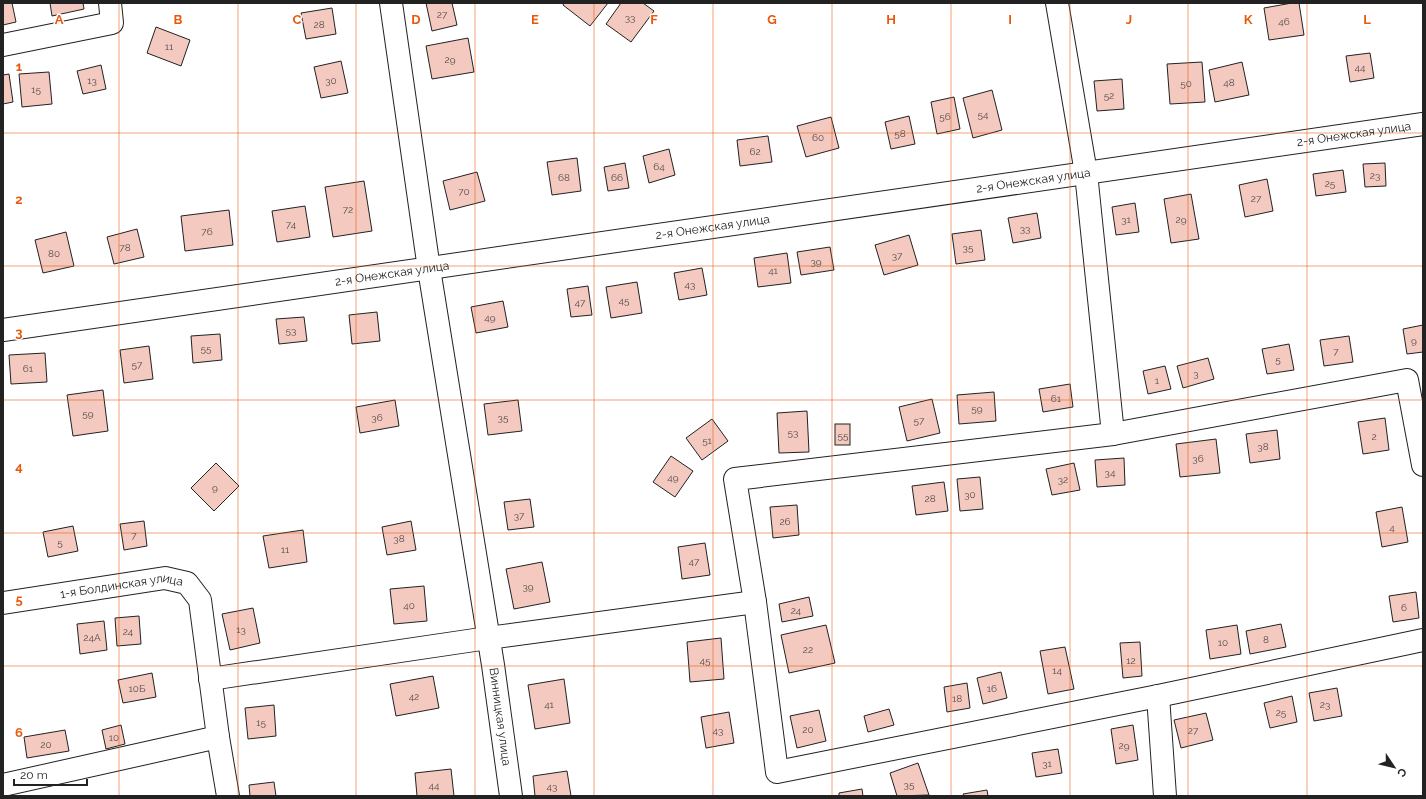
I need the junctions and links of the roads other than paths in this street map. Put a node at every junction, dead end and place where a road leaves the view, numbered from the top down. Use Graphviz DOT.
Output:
graph roads {
  1 [pos="110,3"];
  2 [pos="391,3"];
  3 [pos="1057,3"];
  4 [pos="3,45"];
  5 [pos="1423,124"];
  6 [pos="1086,173"];
  7 [pos="429,269"];
  8 [pos="3,330"];
  9 [pos="1112,434"];
  10 [pos="1423,465"];
  11 [pos="755,602"];
  12 [pos="3,603"];
  13 [pos="488,638"];
  14 [pos="1423,640"];
  15 [pos="210,679"];
  16 [pos="1158,696"];
  17 [pos="218,738"];
  18 [pos="3,785"];
  19 [pos="228,796"];
  20 [pos="510,796"];
  21 [pos="1165,796"];
  1 -- 4 [label="street"];
  2 -- 7 [label="street, Винницкая улица"];
  3 -- 6 [label="street"];
  5 -- 6 [label="street, 2-я Онежская улица"];
  6 -- 7 [label="street, 2-я Онежская улица"];
  6 -- 9 [label="street"];
  7 -- 8 [label="street, 2-я Онежская улица"];
  7 -- 13 [label="street, Винницкая улица"];
  9 -- 10 [label="street"];
  9 -- 11 [label="street"];
  11 -- 13 [label="street"];
  11 -- 16 [label="street"];
  12 -- 15 [label="street, 1-я Болдинская улица"];
  13 -- 15 [label="street"];
  13 -- 20 [label="street, Винницкая улица"];
  14 -- 16 [label="street"];
  15 -- 17 [label="street, 1-я Болдинская улица"];
  16 -- 21 [label="street"];
  17 -- 18 [label="street"];
  17 -- 19 [label="street, 1-я Болдинская улица"];
}
